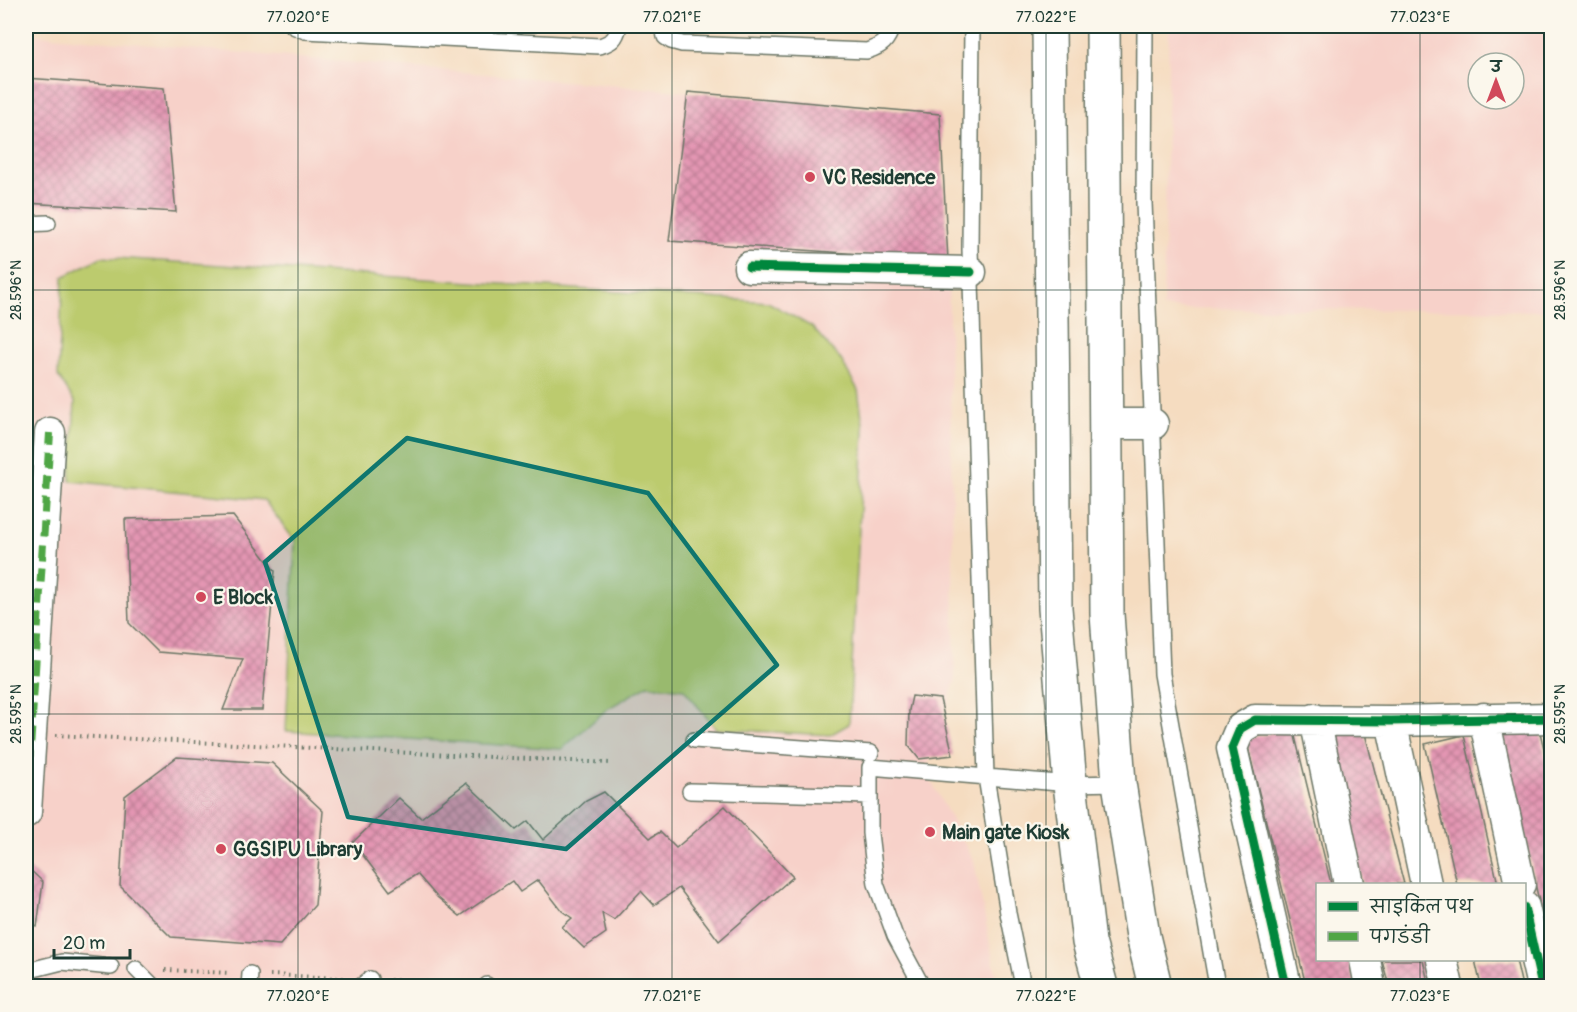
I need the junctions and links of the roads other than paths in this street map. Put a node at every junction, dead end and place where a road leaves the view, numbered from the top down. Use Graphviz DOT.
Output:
graph roads {
  1 [pos="292,26"];
  2 [pos="619,26"];
  3 [pos="663,26"];
  4 [pos="892,26"];
  5 [pos="972,26"];
  6 [pos="1049,26"];
  7 [pos="1103,26"];
  8 [pos="1145,26"];
  9 [pos="439,32"];
  10 [pos="496,33"];
  11 [pos="48,223"];
  12 [pos="26,224"];
  13 [pos="749,267"];
  14 [pos="971,272"];
  15 [pos="1105,424"];
  16 [pos="1153,424"];
  17 [pos="50,433"];
  18 [pos="1484,718"];
  19 [pos="1551,718"];
  20 [pos="1315,719"];
  21 [pos="1391,721"];
  22 [pos="694,740"];
  23 [pos="871,753"];
  24 [pos="986,777"];
  25 [pos="1119,783"];
  26 [pos="1070,784"];
  27 [pos="690,791"];
  28 [pos="869,796"];
  29 [pos="26,812"];
  30 [pos="1349,883"];
  31 [pos="1426,883"];
  32 [pos="1520,883"];
  33 [pos="1526,916"];
  34 [pos="1365,961"];
  35 [pos="1442,961"];
  36 [pos="111,967"];
  37 [pos="136,969"];
  38 [pos="26,971"];
  39 [pos="153,987"];
  40 [pos="922,987"];
  41 [pos="1023,987"];
  42 [pos="1101,987"];
  43 [pos="1155,987"];
  44 [pos="1217,987"];
  45 [pos="1286,987"];
  46 [pos="1370,987"];
  47 [pos="1448,987"];
  48 [pos="1542,987"];
  1 -- 9 [label="lane"];
  2 -- 10 [label="lane"];
  3 -- 4 [label="lane"];
  5 -- 14 [label="lane"];
  6 -- 26 [label="main road"];
  7 -- 15 [label="main road"];
  8 -- 16 [label="lane"];
  9 -- 10 [label="lane"];
  11 -- 12 [label="lane"];
  13 -- 14 [label="street"];
  14 -- 24 [label="lane"];
  15 -- 16 [label="street"];
  15 -- 25 [label="main road"];
  16 -- 44 [label="lane"];
  17 -- 29 [label="street"];
  18 -- 19 [label="street"];
  18 -- 21 [label="street"];
  18 -- 32 [label="street"];
  20 -- 21 [label="street"];
  20 -- 30 [label="street"];
  20 -- 45 [label="street"];
  21 -- 31 [label="street"];
  22 -- 23 [label="lane"];
  24 -- 26 [label="lane"];
  24 -- 28 [label="lane"];
  24 -- 41 [label="lane"];
  25 -- 26 [label="lane"];
  25 -- 43 [label="main road"];
  26 -- 42 [label="main road"];
  27 -- 28 [label="lane"];
  28 -- 40 [label="lane"];
  33 -- 48 [label="street"];
  34 -- 46 [label="street"];
  35 -- 47 [label="street"];
  36 -- 38 [label="lane"];
  37 -- 39 [label="lane"];
}
